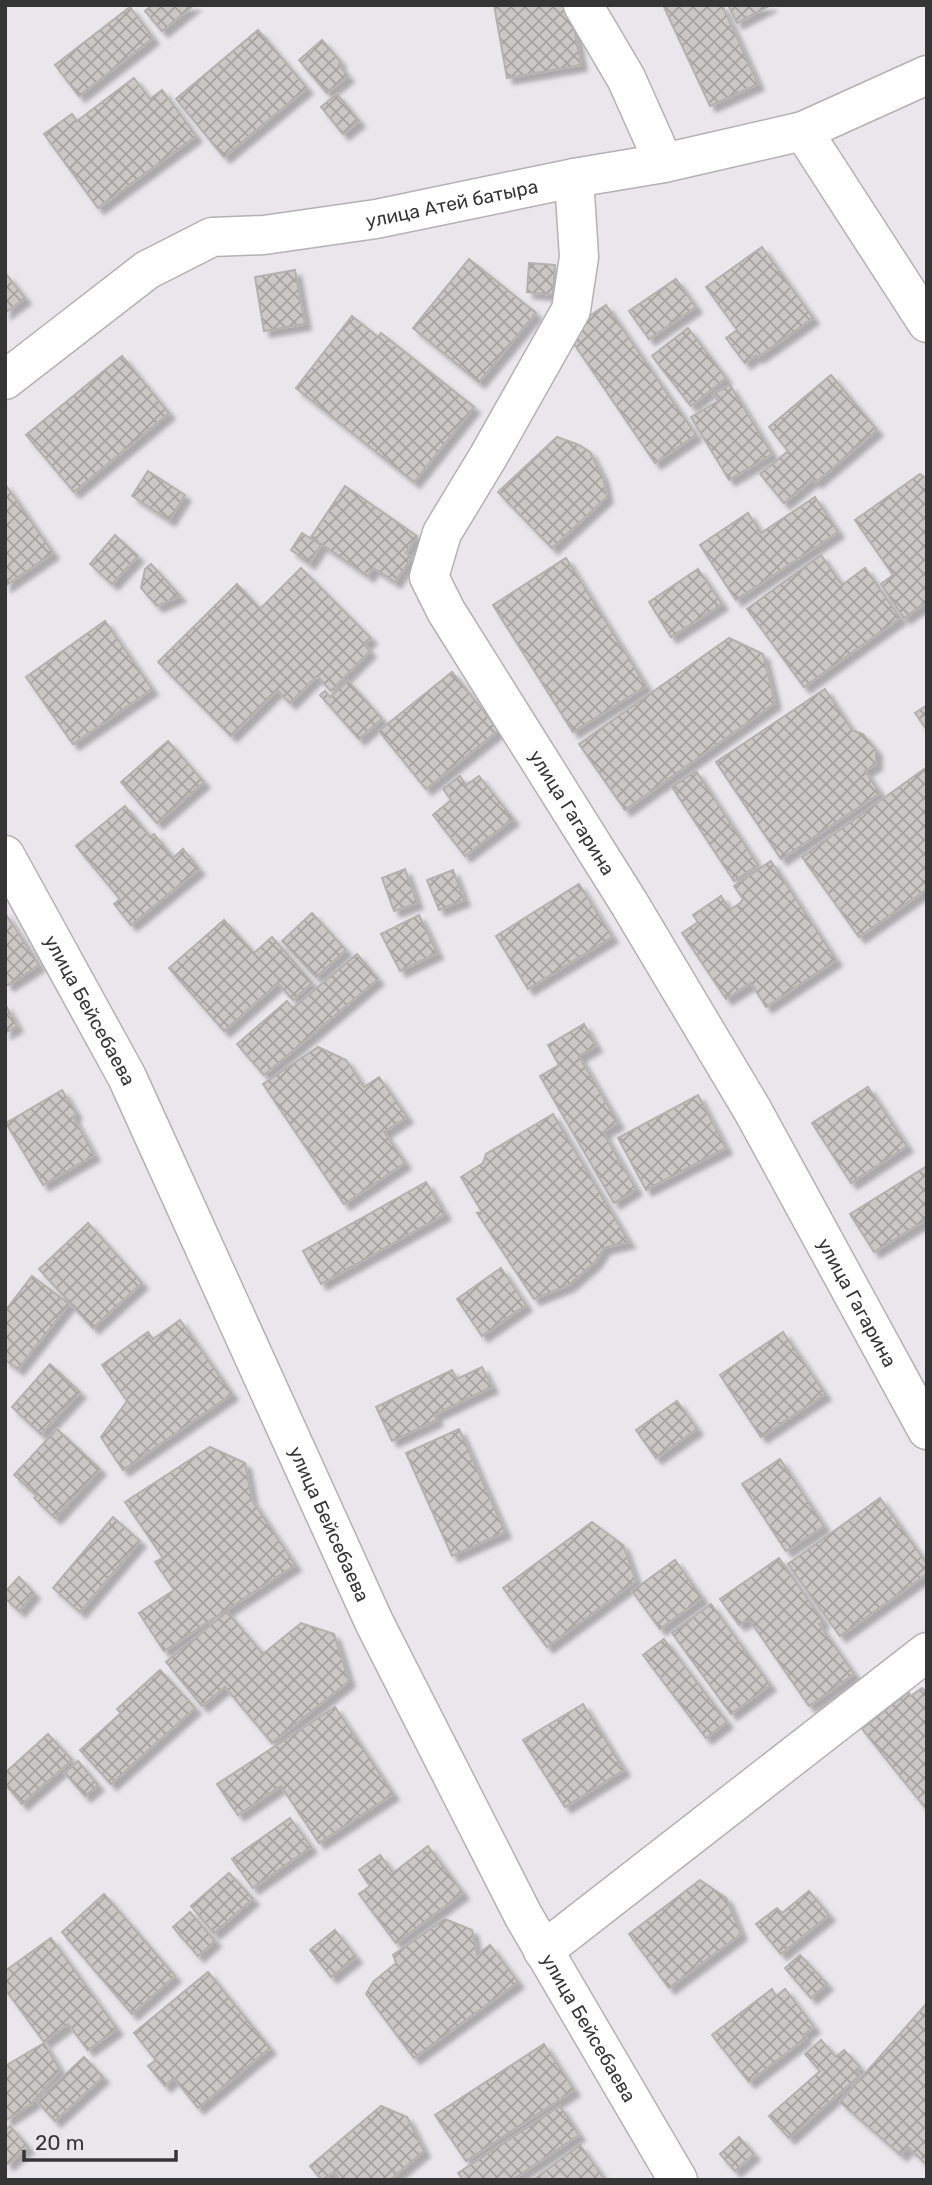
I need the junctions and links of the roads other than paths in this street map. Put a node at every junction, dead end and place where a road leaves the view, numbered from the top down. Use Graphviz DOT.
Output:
graph roads {
  1 [pos="583,5"];
  2 [pos="927,75"];
  3 [pos="803,131"];
  4 [pos="664,163"];
  5 [pos="573,178"];
  6 [pos="927,323"];
  7 [pos="5,380"];
  8 [pos="5,855"];
  9 [pos="927,1430"];
  10 [pos="927,1652"];
  11 [pos="542,1951"];
  12 [pos="678,2180"];
  1 -- 4 [label="street"];
  2 -- 3 [label="street, улица Атей батыра"];
  3 -- 4 [label="street, улица Атей батыра"];
  3 -- 6 [label="street"];
  4 -- 5 [label="street, улица Атей батыра"];
  5 -- 7 [label="street, улица Атей батыра"];
  5 -- 9 [label="street, улица Гагарина"];
  8 -- 11 [label="street, улица Бейсебаева"];
  10 -- 11 [label="street"];
  11 -- 12 [label="street, улица Бейсебаева"];
}
